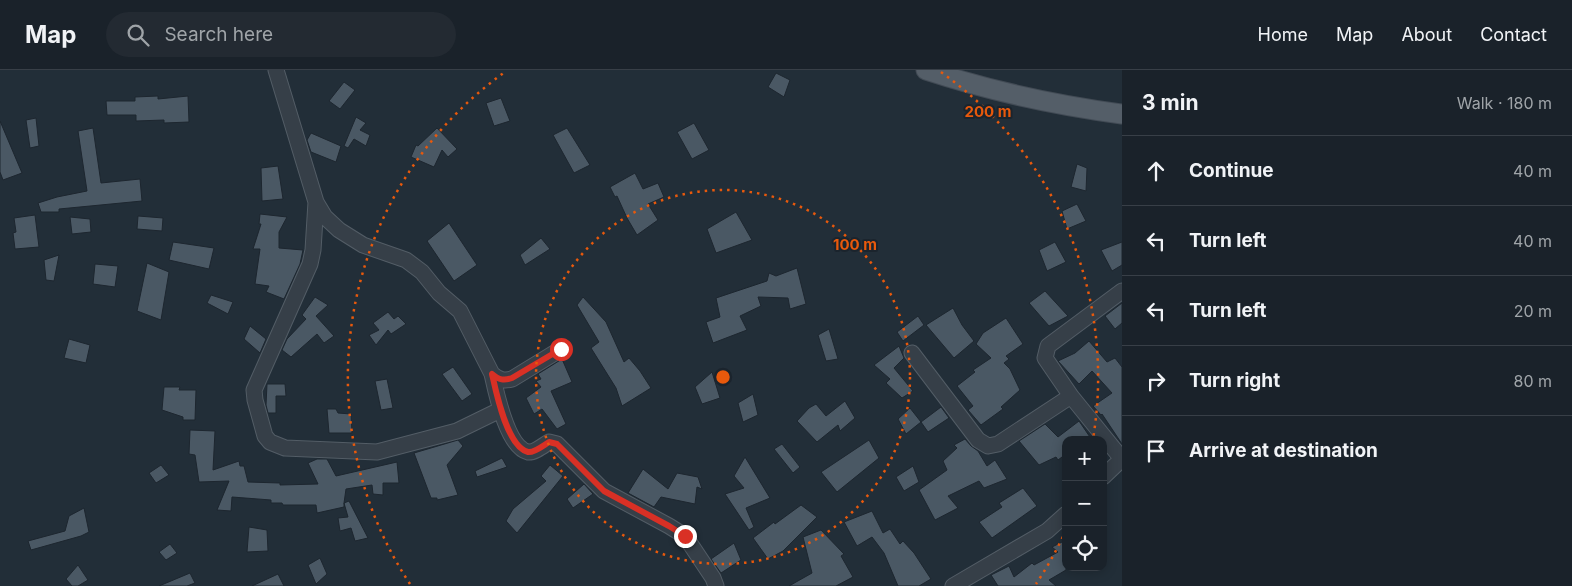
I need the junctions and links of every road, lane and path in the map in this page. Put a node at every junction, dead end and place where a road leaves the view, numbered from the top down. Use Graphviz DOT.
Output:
graph roads {
  1 [pos="276,70"];
  2 [pos="926,70"];
  3 [pos="1122,114"];
  4 [pos="316,202"];
  5 [pos="1122,291"];
  6 [pos="561,349"];
  7 [pos="912,353"];
  8 [pos="492,374"];
  9 [pos="1071,396"];
  10 [pos="500,410"];
  11 [pos="1122,459"];
  12 [pos="1107,473"];
  13 [pos="1062,518"];
  14 [pos="716,586"];
  15 [pos="953,586"];
  1 -- 4 [label="street"];
  2 -- 3 [label="main road"];
  4 -- 8 [label="street"];
  4 -- 10 [label="street"];
  5 -- 9 [label="street"];
  6 -- 8 [label="street"];
  7 -- 9 [label="street"];
  8 -- 10 [label="street"];
  9 -- 11 [label="street"];
  10 -- 14 [label="street"];
  11 -- 12 [label="street"];
  13 -- 15 [label="street"];
}
